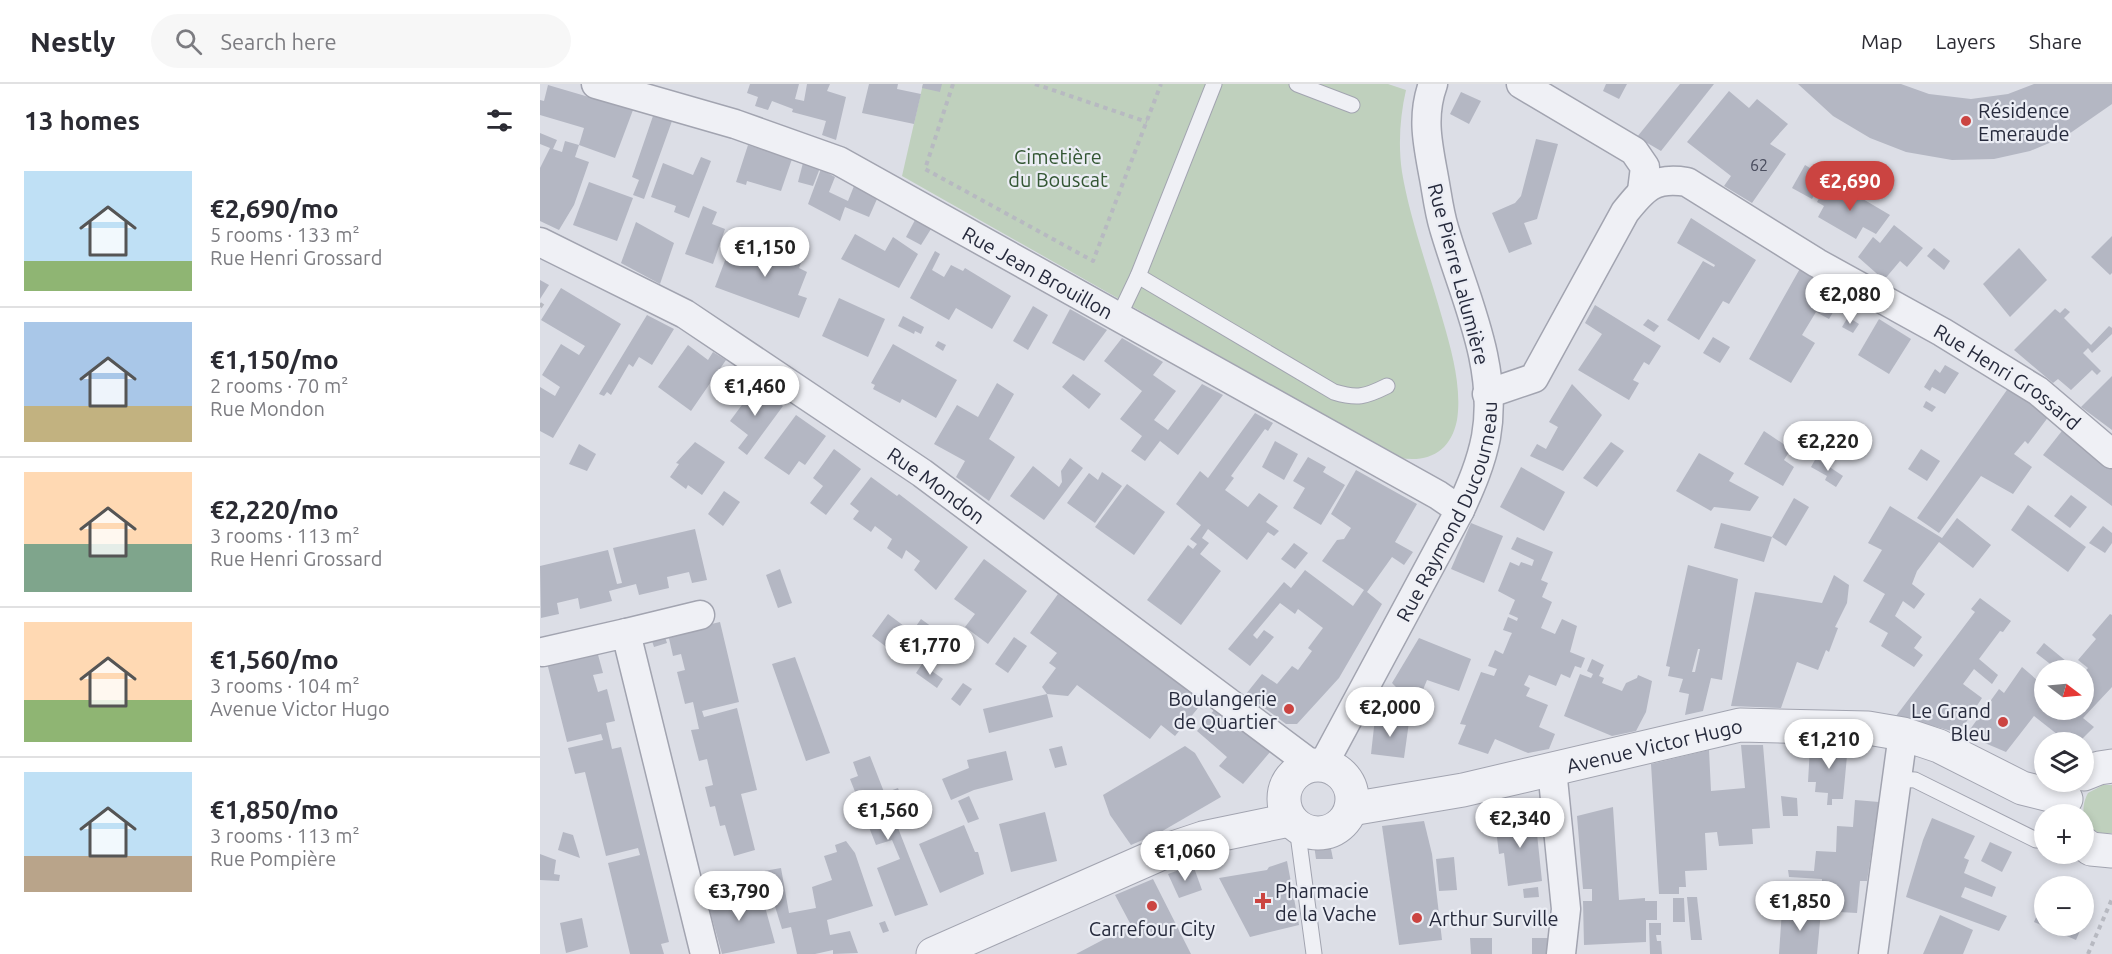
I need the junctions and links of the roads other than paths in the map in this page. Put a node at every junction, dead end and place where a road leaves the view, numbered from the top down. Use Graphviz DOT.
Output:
graph roads {
  1 [pos="596,84"];
  2 [pos="1214,84"];
  3 [pos="1296,84"];
  4 [pos="1433,84"];
  5 [pos="1521,84"];
  6 [pos="1352,105"];
  7 [pos="1642,191"];
  8 [pos="540,242"];
  9 [pos="1138,276"];
  10 [pos="1118,318"];
  11 [pos="1387,386"];
  12 [pos="1487,394"];
  13 [pos="2112,454"];
  14 [pos="1460,510"];
  15 [pos="700,615"];
  16 [pos="626,633"];
  17 [pos="543,652"];
  18 [pos="1903,734"];
  19 [pos="1318,765"];
  20 [pos="2112,766"];
  21 [pos="1552,769"];
  22 [pos="2094,772"];
  23 [pos="1897,779"];
  24 [pos="2034,789"];
  25 [pos="1351,809"];
  26 [pos="1293,824"];
  27 [pos="2034,839"];
  28 [pos="2094,849"];
  29 [pos="2112,851"];
  30 [pos="705,954"];
  31 [pos="933,954"];
  32 [pos="1314,954"];
  33 [pos="1561,954"];
  34 [pos="1874,954"];
  1 -- 10 [label="street, Rue Jean Brouillon"];
  2 -- 9 [label="lane"];
  3 -- 6 [label="lane"];
  4 -- 12 [label="street, Rue Pierre Lalumière"];
  5 -- 7 [label="street"];
  7 -- 12 [label="street, Rue Raymond Ducourneau"];
  7 -- 13 [label="street, Rue Henri Grossard"];
  8 -- 19 [label="street, Rue Mondon"];
  9 -- 10 [label="lane"];
  9 -- 11 [label="lane"];
  10 -- 14 [label="street, Rue Jean Brouillon"];
  12 -- 14 [label="street, Rue Raymond Ducourneau"];
  14 -- 19 [label="street, Rue Raymond Ducourneau"];
  15 -- 16 [label="street"];
  16 -- 17 [label="street"];
  16 -- 30 [label="street"];
  18 -- 21 [label="street, Avenue Victor Hugo"];
  18 -- 23 [label="street"];
  18 -- 24 [label="street, Avenue Victor Hugo"];
  19 -- 25 [label="street"];
  19 -- 26 [label="street"];
  20 -- 22 [label="street"];
  21 -- 25 [label="street, Avenue Victor Hugo"];
  21 -- 33 [label="street, Avenue Victor Hugo"];
  23 -- 27 [label="lane"];
  23 -- 34 [label="street"];
  25 -- 26 [label="street"];
  26 -- 31 [label="street"];
  26 -- 32 [label="lane"];
  28 -- 29 [label="street"];
}
